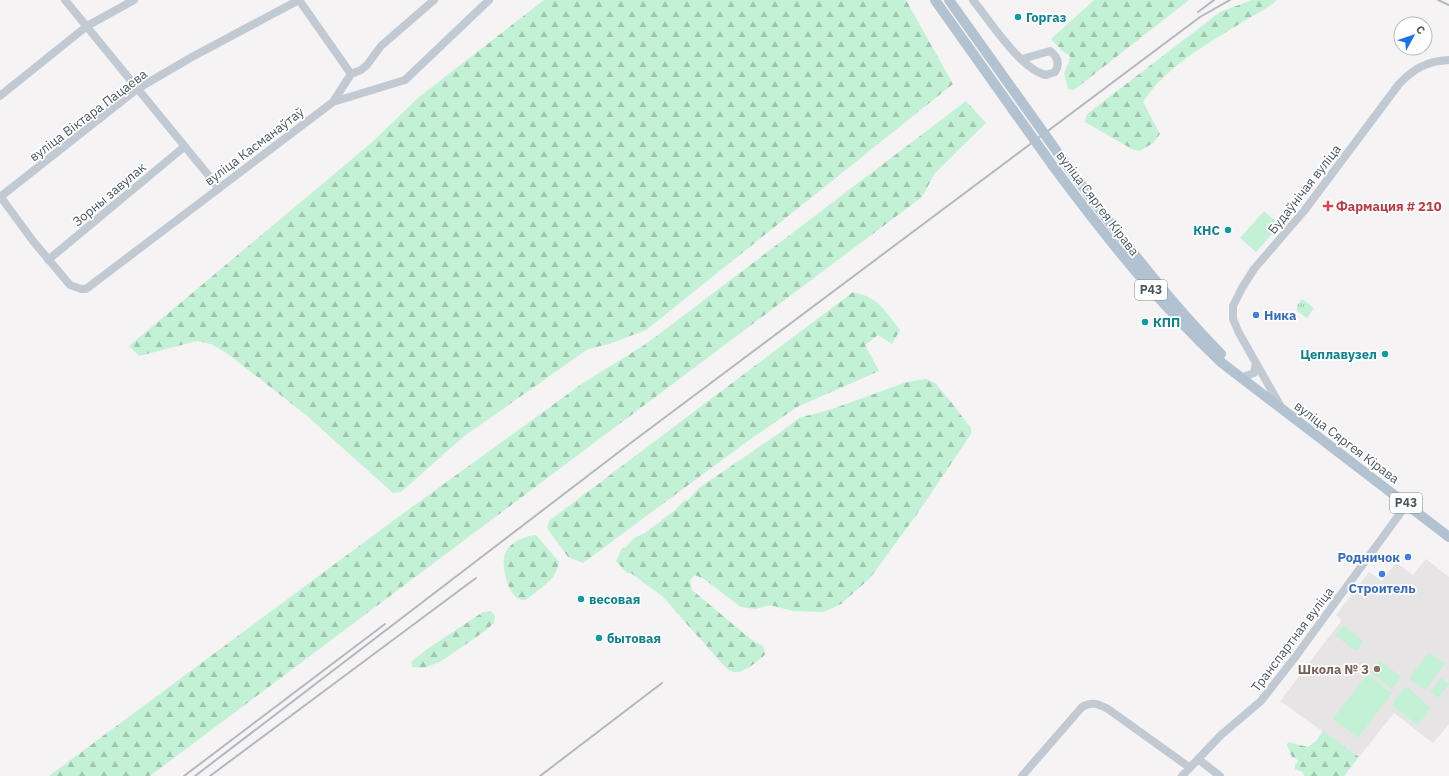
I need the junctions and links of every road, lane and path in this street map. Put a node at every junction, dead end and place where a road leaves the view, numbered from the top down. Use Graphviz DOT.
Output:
graph roads {
  1 [pos="65,0"];
  2 [pos="134,0"];
  3 [pos="299,0"];
  4 [pos="434,0"];
  5 [pos="488,0"];
  6 [pos="935,0"];
  7 [pos="949,0"];
  8 [pos="973,0"];
  9 [pos="87,26"];
  10 [pos="1022,59"];
  11 [pos="1449,60"];
  12 [pos="351,74"];
  13 [pos="137,89"];
  14 [pos="0,96"];
  15 [pos="333,102"];
  16 [pos="184,147"];
  17 [pos="218,187"];
  18 [pos="0,196"];
  19 [pos="48,260"];
  20 [pos="1256,363"];
  21 [pos="1246,376"];
  22 [pos="1269,394"];
  23 [pos="1407,504"];
  24 [pos="1449,537"];
  25 [pos="1198,759"];
  26 [pos="1189,767"];
  27 [pos="1022,776"];
  28 [pos="1182,776"];
  29 [pos="1220,776"];
  1 -- 9 [label="street"];
  2 -- 9 [label="street"];
  3 -- 12 [label="street"];
  3 -- 13 [label="street, вуліца Віктара Пацаева"];
  4 -- 12 [label="street, вуліца Касманаўтаў"];
  5 -- 15 [label="street"];
  6 -- 22 [label="main road, вуліца Сяргея Кірава / Р43, bridge"];
  7 -- 21 [label="main road, вуліца Сяргея Кірава / Р43, bridge"];
  8 -- 10 [label="street"];
  9 -- 13 [label="street"];
  9 -- 14 [label="street"];
  11 -- 20 [label="street, Будаўнічая вуліца"];
  12 -- 15 [label="street, вуліца Касманаўтаў"];
  13 -- 16 [label="street"];
  13 -- 18 [label="street, вуліца Віктара Пацаева"];
  15 -- 17 [label="street, вуліца Касманаўтаў"];
  16 -- 17 [label="street"];
  16 -- 19 [label="street, Зорны завулак"];
  17 -- 19 [label="street, вуліца Касманаўтаў"];
  18 -- 19 [label="street"];
  20 -- 21 [label="street"];
  20 -- 22 [label="street, Будаўнічая вуліца"];
  21 -- 22 [label="main road, вуліца Сяргея Кірава / Р43"];
  22 -- 23 [label="main road, вуліца Сяргея Кірава / Р43"];
  23 -- 24 [label="main road, вуліца Сяргея Кірава / Р43"];
  23 -- 25 [label="street, Транспартная вуліца"];
  25 -- 26 [label="street, Транспартная вуліца"];
  25 -- 29 [label="street"];
  26 -- 27 [label="street"];
  26 -- 28 [label="street, Транспартная вуліца"];
}
